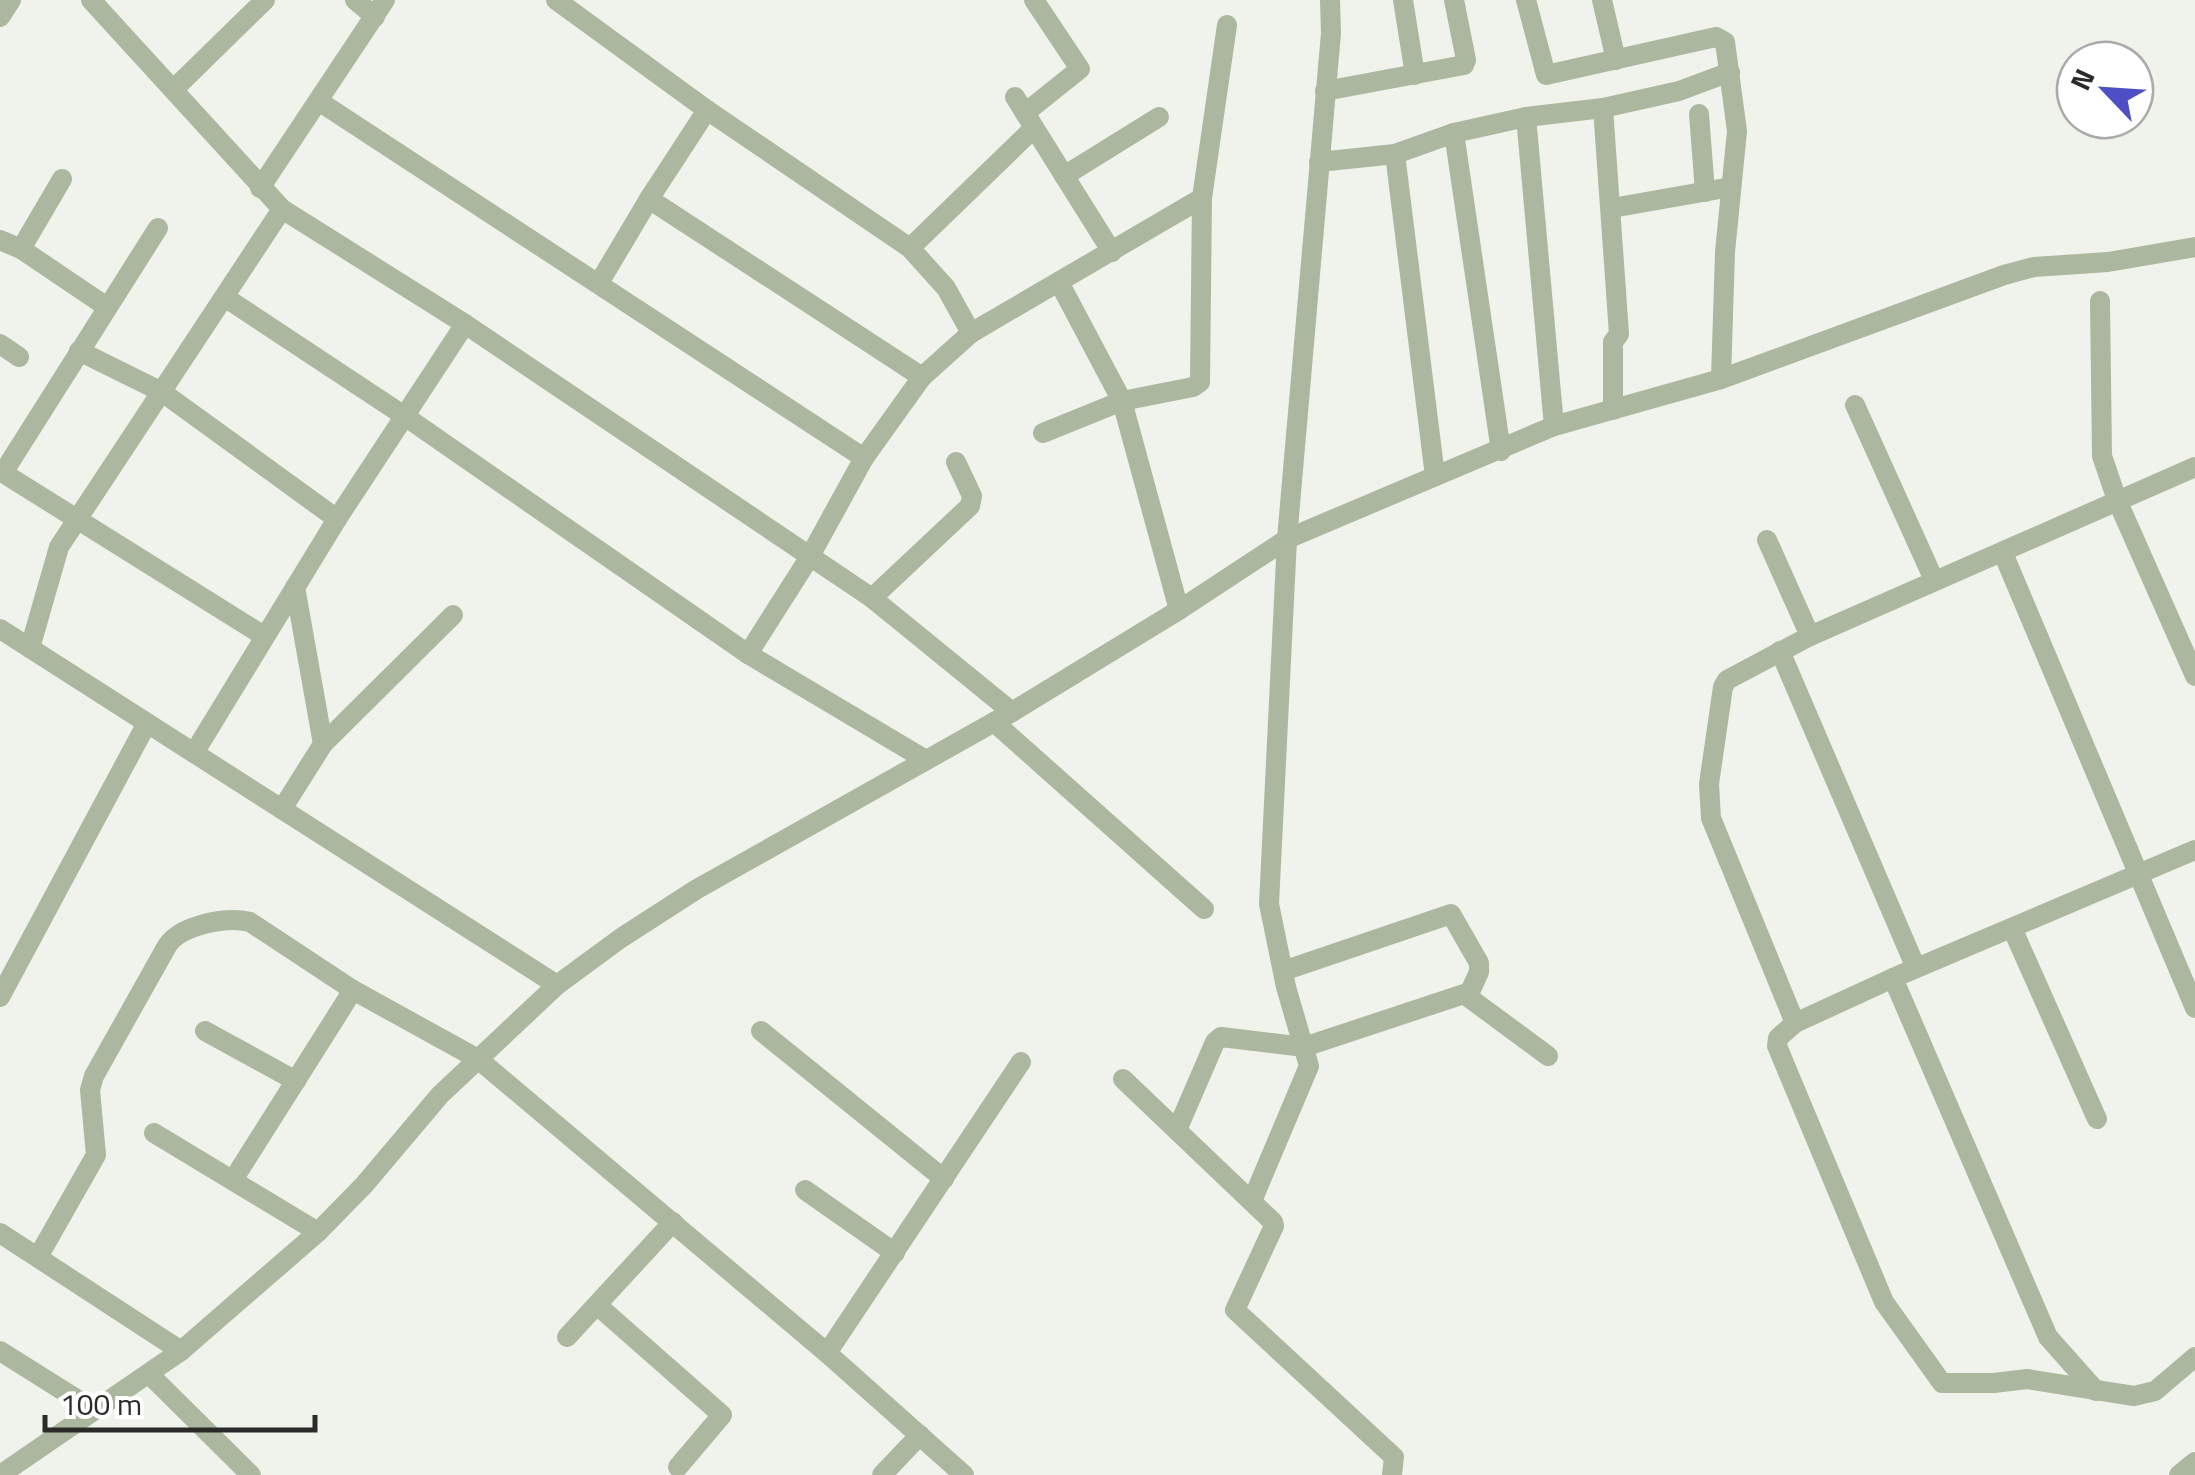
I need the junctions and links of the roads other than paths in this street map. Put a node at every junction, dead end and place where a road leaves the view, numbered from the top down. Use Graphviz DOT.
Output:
graph roads {
  1 [pos="11,0"];
  2 [pos="90,0"];
  3 [pos="265,0"];
  4 [pos="354,0"];
  5 [pos="556,0"];
  6 [pos="1034,0"];
  7 [pos="1330,0"];
  8 [pos="1404,0"];
  9 [pos="1454,0"];
  10 [pos="1526,0"];
  11 [pos="1602,0"];
  12 [pos="380,8"];
  13 [pos="0,17"];
  14 [pos="1227,25"];
  15 [pos="1616,60"];
  16 [pos="1730,72"];
  17 [pos="1415,75"];
  18 [pos="174,90"];
  19 [pos="1326,92"];
  20 [pos="320,102"];
  21 [pos="1603,108"];
  22 [pos="707,110"];
  23 [pos="1024,113"];
  24 [pos="1699,114"];
  25 [pos="1159,117"];
  26 [pos="1526,117"];
  27 [pos="1454,133"];
  28 [pos="1395,154"];
  29 [pos="1319,162"];
  30 [pos="1064,176"];
  31 [pos="62,179"];
  32 [pos="1732,187"];
  33 [pos="260,188"];
  34 [pos="1705,192"];
  35 [pos="1202,198"];
  36 [pos="649,199"];
  37 [pos="1612,208"];
  38 [pos="282,209"];
  39 [pos="158,228"];
  40 [pos="0,240"];
  41 [pos="2195,247"];
  42 [pos="910,248"];
  43 [pos="21,249"];
  44 [pos="1112,252"];
  45 [pos="599,283"];
  46 [pos="1060,284"];
  47 [pos="226,298"];
  48 [pos="2100,301"];
  49 [pos="107,307"];
  50 [pos="465,324"];
  51 [pos="971,333"];
  52 [pos="0,344"];
  53 [pos="79,351"];
  54 [pos="19,357"];
  55 [pos="922,376"];
  56 [pos="1721,379"];
  57 [pos="162,392"];
  58 [pos="1122,401"];
  59 [pos="1854,406"];
  60 [pos="1613,410"];
  61 [pos="406,417"];
  62 [pos="1554,426"];
  63 [pos="1043,433"];
  64 [pos="1501,450"];
  65 [pos="864,458"];
  66 [pos="956,462"];
  67 [pos="2195,467"];
  68 [pos="2,472"];
  69 [pos="1435,476"];
  70 [pos="2117,500"];
  71 [pos="337,519"];
  72 [pos="76,520"];
  73 [pos="1287,539"];
  74 [pos="1767,540"];
  75 [pos="2003,553"];
  76 [pos="809,558"];
  77 [pos="1934,580"];
  78 [pos="295,587"];
  79 [pos="872,598"];
  80 [pos="1179,610"];
  81 [pos="453,616"];
  82 [pos="2,634"];
  83 [pos="264,636"];
  84 [pos="1810,636"];
  85 [pos="30,648"];
  86 [pos="1780,651"];
  87 [pos="748,654"];
  88 [pos="2195,676"];
  89 [pos="1003,717"];
  90 [pos="146,723"];
  91 [pos="323,744"];
  92 [pos="194,753"];
  93 [pos="926,760"];
  94 [pos="282,809"];
  95 [pos="2195,850"];
  96 [pos="2137,873"];
  97 [pos="1204,909"];
  98 [pos="2012,928"];
  99 [pos="1916,968"];
  100 [pos="1283,971"];
  101 [pos="1893,978"];
  102 [pos="556,986"];
  103 [pos="352,990"];
  104 [pos="1468,996"];
  105 [pos="0,997"];
  106 [pos="2195,1008"];
  107 [pos="1795,1023"];
  108 [pos="205,1031"];
  109 [pos="761,1031"];
  110 [pos="1304,1047"];
  111 [pos="1548,1056"];
  112 [pos="478,1059"];
  113 [pos="1022,1062"];
  114 [pos="1123,1079"];
  115 [pos="296,1081"];
  116 [pos="2096,1119"];
  117 [pos="1177,1130"];
  118 [pos="154,1133"];
  119 [pos="944,1179"];
  120 [pos="233,1180"];
  121 [pos="805,1190"];
  122 [pos="1252,1200"];
  123 [pos="672,1222"];
  124 [pos="318,1232"];
  125 [pos="0,1233"];
  126 [pos="894,1252"];
  127 [pos="38,1257"];
  128 [pos="597,1305"];
  129 [pos="568,1337"];
  130 [pos="0,1350"];
  131 [pos="181,1351"];
  132 [pos="827,1352"];
  133 [pos="2195,1357"];
  134 [pos="150,1374"];
  135 [pos="2096,1392"];
  136 [pos="94,1410"];
  137 [pos="920,1435"];
  138 [pos="2195,1462"];
  139 [pos="678,1467"];
  140 [pos="0,1474"];
  141 [pos="251,1475"];
  142 [pos="882,1475"];
  143 [pos="964,1475"];
  144 [pos="1392,1475"];
  145 [pos="2179,1475"];
  1 -- 13 [label="street"];
  2 -- 18 [label="street"];
  3 -- 18 [label="street"];
  4 -- 12 [label="street"];
  5 -- 22 [label="street"];
  6 -- 23 [label="street"];
  7 -- 19 [label="street"];
  8 -- 17 [label="street"];
  9 -- 17 [label="street"];
  10 -- 15 [label="street"];
  11 -- 15 [label="street"];
  12 -- 20 [label="street"];
  14 -- 35 [label="street"];
  15 -- 16 [label="street"];
  16 -- 21 [label="street"];
  16 -- 32 [label="street"];
  17 -- 19 [label="street"];
  18 -- 33 [label="street"];
  19 -- 29 [label="street"];
  20 -- 33 [label="street"];
  20 -- 45 [label="street"];
  21 -- 26 [label="street"];
  21 -- 37 [label="street"];
  22 -- 36 [label="street"];
  22 -- 42 [label="street"];
  23 -- 30 [label="street"];
  23 -- 42 [label="street"];
  24 -- 34 [label="street"];
  25 -- 30 [label="street"];
  26 -- 27 [label="street"];
  26 -- 62 [label="street"];
  27 -- 28 [label="street"];
  27 -- 64 [label="street"];
  28 -- 29 [label="street"];
  28 -- 69 [label="street"];
  29 -- 73 [label="street"];
  30 -- 44 [label="street"];
  31 -- 43 [label="street"];
  32 -- 34 [label="street"];
  32 -- 56 [label="street"];
  33 -- 38 [label="street"];
  34 -- 37 [label="street"];
  35 -- 44 [label="street"];
  35 -- 58 [label="street"];
  36 -- 45 [label="street"];
  36 -- 55 [label="street"];
  37 -- 60 [label="street"];
  38 -- 47 [label="street"];
  38 -- 50 [label="street"];
  39 -- 49 [label="street"];
  40 -- 43 [label="street"];
  41 -- 56 [label="street"];
  42 -- 51 [label="street"];
  43 -- 49 [label="street"];
  44 -- 46 [label="street"];
  45 -- 65 [label="street"];
  46 -- 51 [label="street"];
  46 -- 58 [label="street"];
  47 -- 57 [label="street"];
  47 -- 61 [label="street"];
  48 -- 70 [label="street"];
  49 -- 53 [label="street"];
  50 -- 61 [label="street"];
  50 -- 76 [label="street"];
  51 -- 55 [label="street"];
  52 -- 54 [label="street"];
  53 -- 57 [label="street"];
  53 -- 68 [label="street"];
  55 -- 65 [label="street"];
  56 -- 60 [label="street"];
  57 -- 71 [label="street"];
  57 -- 72 [label="street"];
  58 -- 63 [label="street"];
  58 -- 80 [label="street"];
  59 -- 77 [label="street"];
  60 -- 62 [label="street"];
  61 -- 71 [label="street"];
  61 -- 87 [label="street"];
  62 -- 64 [label="street"];
  64 -- 69 [label="street"];
  65 -- 76 [label="street"];
  66 -- 79 [label="street"];
  67 -- 70 [label="street"];
  68 -- 72 [label="street"];
  69 -- 73 [label="street"];
  70 -- 75 [label="street"];
  70 -- 88 [label="street"];
  71 -- 78 [label="street"];
  72 -- 83 [label="street"];
  72 -- 85 [label="street"];
  73 -- 80 [label="street"];
  73 -- 100 [label="street"];
  74 -- 84 [label="street"];
  75 -- 77 [label="street"];
  75 -- 96 [label="street"];
  76 -- 79 [label="street"];
  76 -- 87 [label="street"];
  77 -- 84 [label="street"];
  78 -- 83 [label="street"];
  78 -- 91 [label="street"];
  79 -- 89 [label="street"];
  80 -- 89 [label="street"];
  81 -- 91 [label="street"];
  82 -- 85 [label="street"];
  83 -- 92 [label="street"];
  84 -- 86 [label="street"];
  85 -- 90 [label="street"];
  86 -- 99 [label="street"];
  86 -- 107 [label="street"];
  87 -- 93 [label="street"];
  89 -- 93 [label="street"];
  89 -- 97 [label="street"];
  90 -- 92 [label="street"];
  90 -- 105 [label="street"];
  91 -- 94 [label="street"];
  92 -- 94 [label="street"];
  93 -- 102 [label="street"];
  94 -- 102 [label="street"];
  95 -- 96 [label="street"];
  96 -- 98 [label="street"];
  96 -- 106 [label="street"];
  98 -- 99 [label="street"];
  98 -- 116 [label="street"];
  99 -- 101 [label="street"];
  100 -- 104 [label="street"];
  100 -- 110 [label="street"];
  101 -- 107 [label="street"];
  101 -- 135 [label="street"];
  102 -- 112 [label="street"];
  103 -- 112 [label="street"];
  103 -- 115 [label="street"];
  103 -- 127 [label="street"];
  104 -- 110 [label="street"];
  104 -- 111 [label="street"];
  107 -- 135 [label="street"];
  108 -- 115 [label="street"];
  109 -- 119 [label="street"];
  110 -- 117 [label="street"];
  110 -- 122 [label="street"];
  112 -- 123 [label="street"];
  112 -- 124 [label="street"];
  113 -- 119 [label="street"];
  114 -- 117 [label="street"];
  115 -- 120 [label="street"];
  117 -- 122 [label="street"];
  118 -- 120 [label="street"];
  119 -- 126 [label="street"];
  120 -- 124 [label="street"];
  121 -- 126 [label="street"];
  122 -- 144 [label="street"];
  123 -- 128 [label="street"];
  123 -- 132 [label="street"];
  124 -- 131 [label="street"];
  125 -- 127 [label="street"];
  126 -- 132 [label="street"];
  127 -- 131 [label="street"];
  128 -- 129 [label="street"];
  128 -- 139 [label="street"];
  130 -- 136 [label="street"];
  131 -- 134 [label="street"];
  132 -- 137 [label="street"];
  133 -- 135 [label="street"];
  134 -- 136 [label="street"];
  134 -- 141 [label="street"];
  136 -- 140 [label="street"];
  137 -- 142 [label="street"];
  137 -- 143 [label="street"];
  138 -- 145 [label="street"];
}
